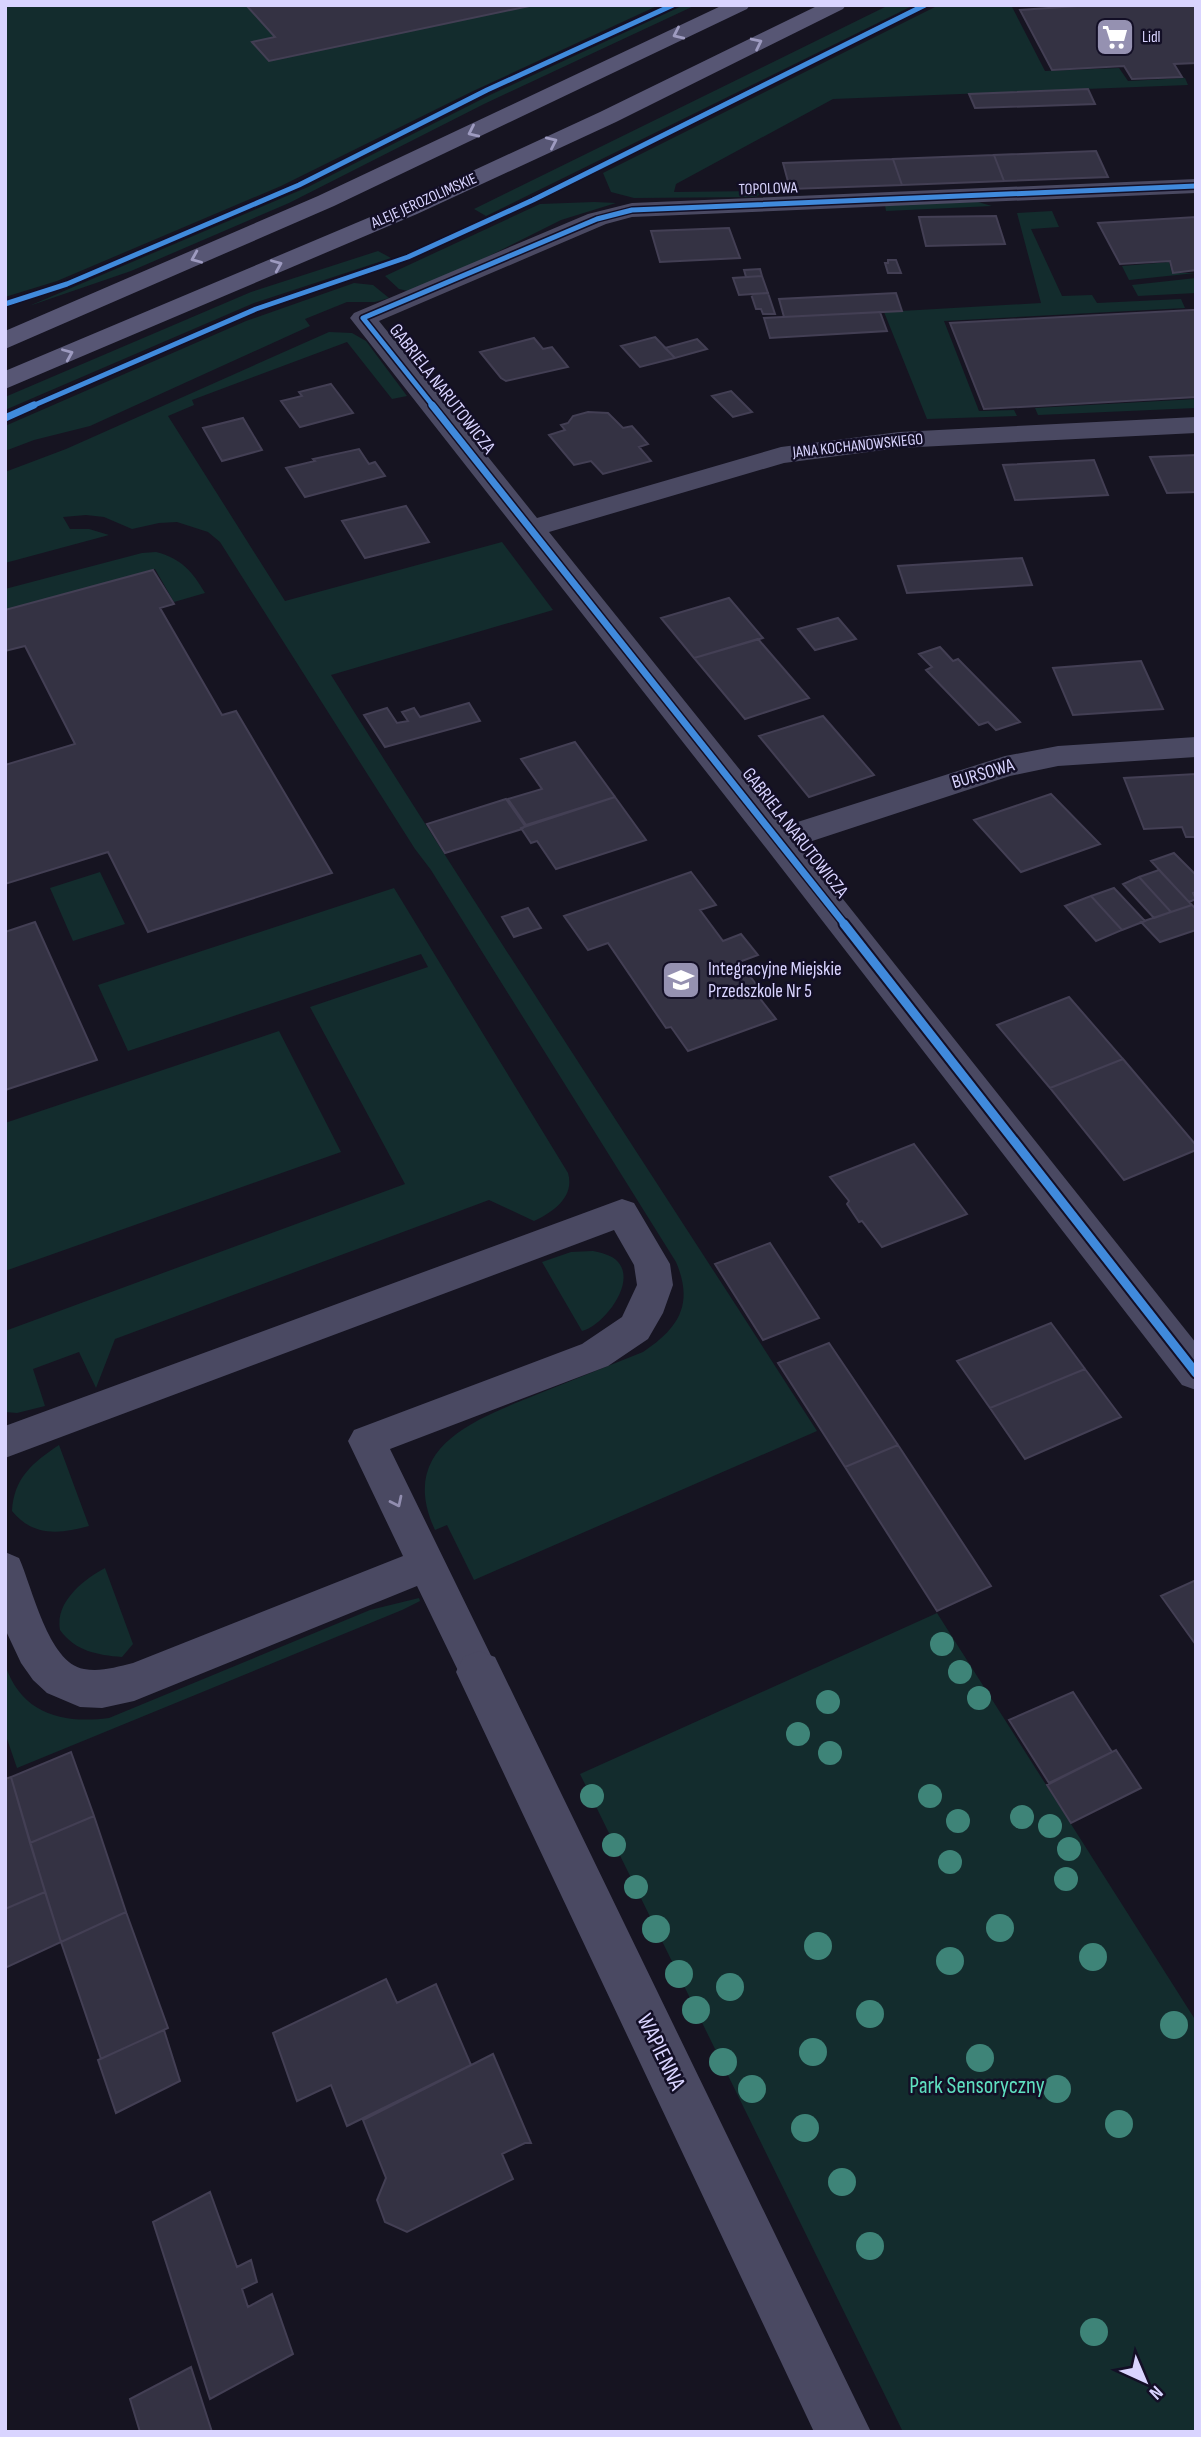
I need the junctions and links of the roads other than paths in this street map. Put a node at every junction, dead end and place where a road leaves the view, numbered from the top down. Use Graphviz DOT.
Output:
graph roads {
  1 [pos="740,5"];
  2 [pos="836,5"];
  3 [pos="1196,186"];
  4 [pos="363,318"];
  5 [pos="5,341"];
  6 [pos="5,381"];
  7 [pos="1196,425"];
  8 [pos="530,528"];
  9 [pos="1196,747"];
  10 [pos="778,840"];
  11 [pos="1196,1373"];
  12 [pos="5,1442"];
  13 [pos="426,1564"];
  14 [pos="5,1570"];
  15 [pos="479,1672"];
  16 [pos="843,2432"];
  1 -- 5 [label="main road, one-way"];
  6 -- 2 [label="main road, ALEJE JEROZOLIMSKIE, one-way"];
  3 -- 4 [label="street, TOPOLOWA"];
  4 -- 8 [label="street, GABRIELA NARUTOWICZA"];
  7 -- 8 [label="street, JANA KOCHANOWSKIEGO"];
  8 -- 10 [label="street, GABRIELA NARUTOWICZA"];
  9 -- 10 [label="street, BURSOWA"];
  10 -- 11 [label="street, GABRIELA NARUTOWICZA"];
  12 -- 13 [label="lane, one-way"];
  13 -- 14 [label="lane"];
  13 -- 15 [label="lane"];
  15 -- 16 [label="street, WAPIENNA"];
}
